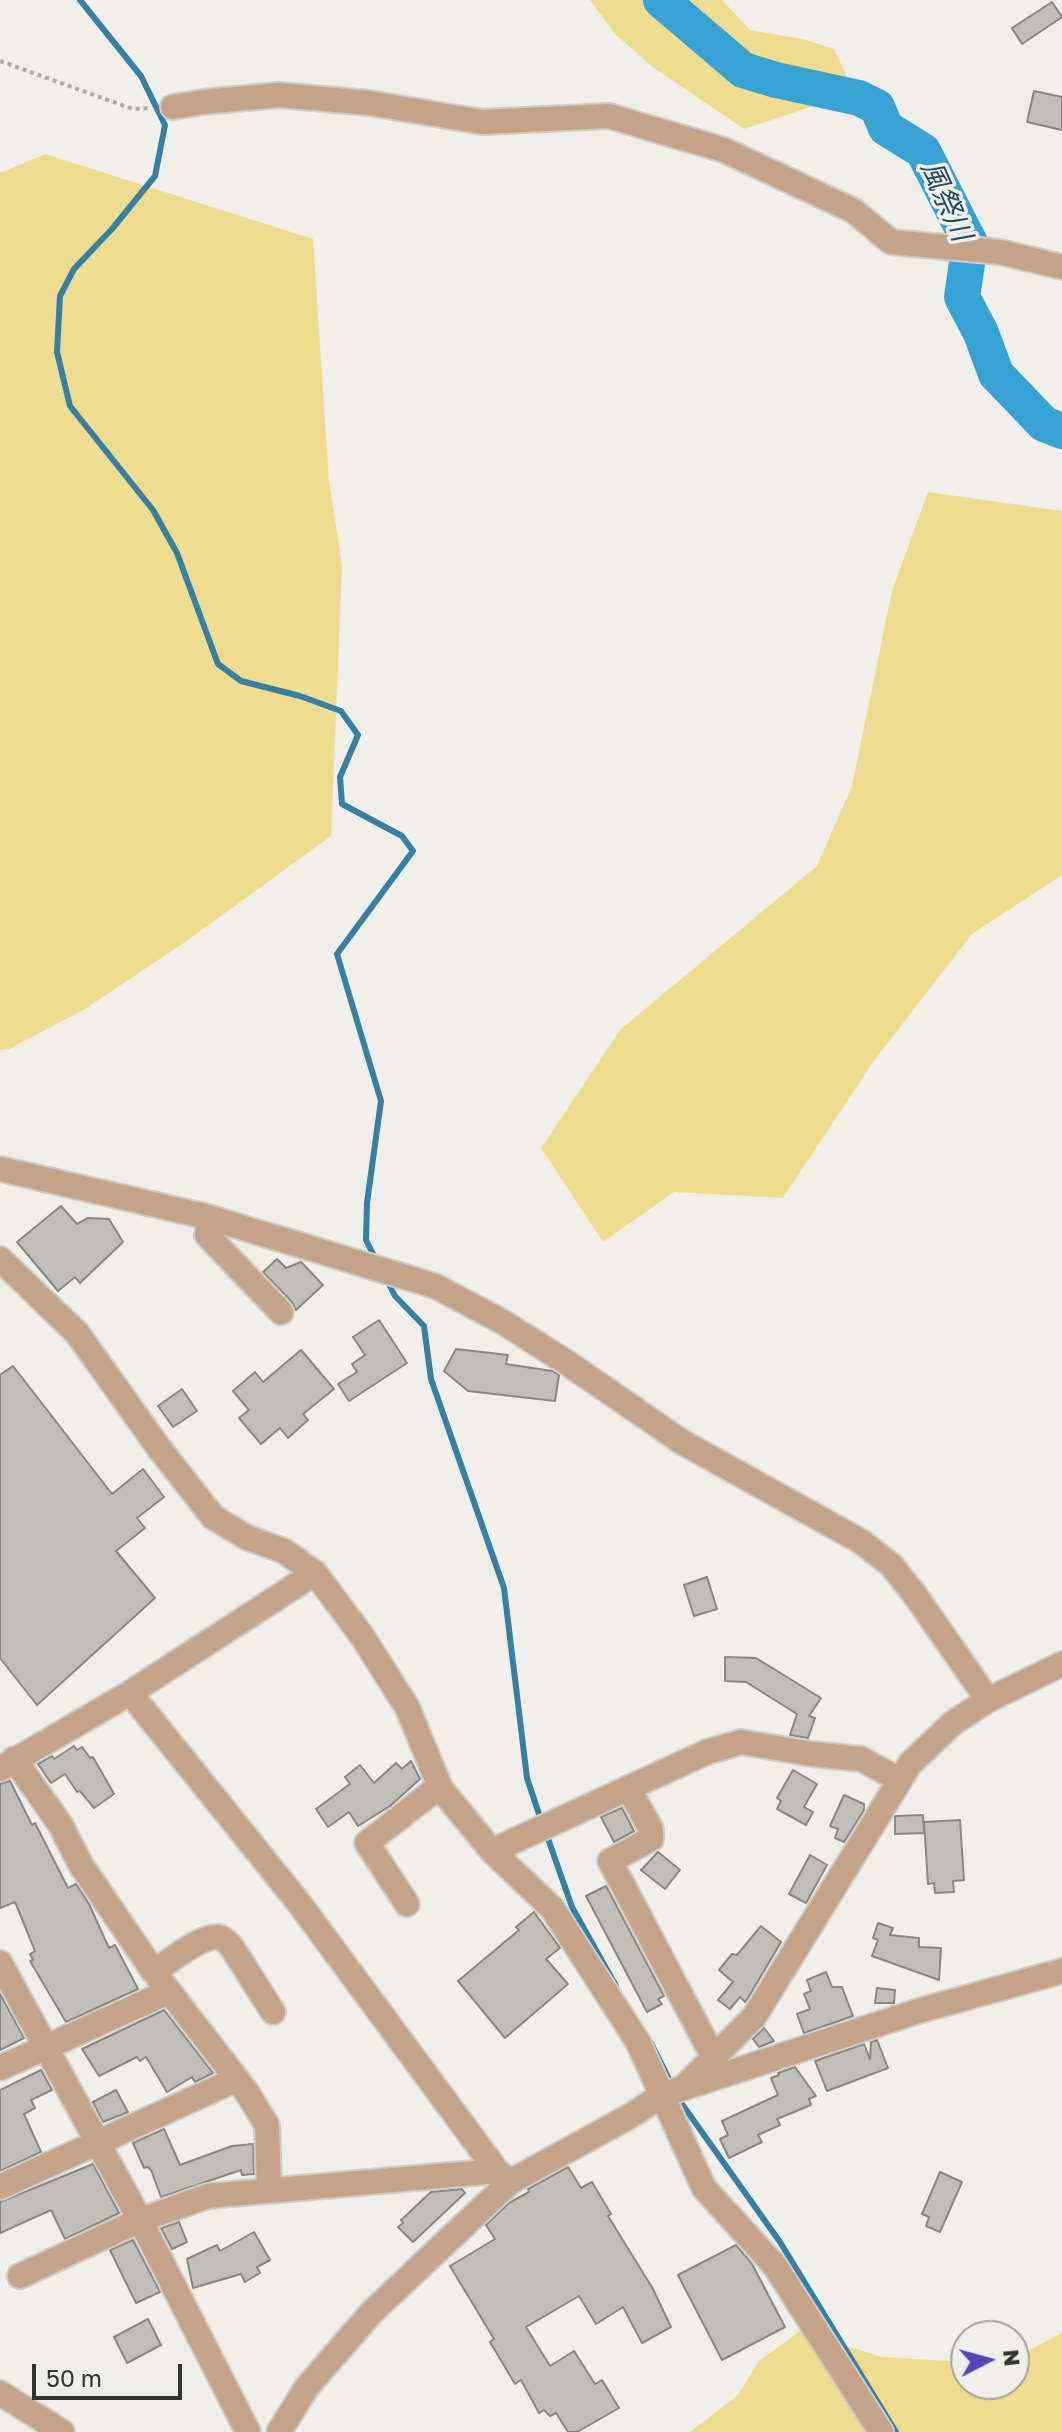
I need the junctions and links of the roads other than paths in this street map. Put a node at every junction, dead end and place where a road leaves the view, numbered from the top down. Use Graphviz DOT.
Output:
graph roads {
  1 [pos="173,107"];
  2 [pos="1062,267"];
  3 [pos="0,1169"];
  4 [pos="211,1218"];
  5 [pos="0,1259"];
  6 [pos="281,1312"];
  7 [pos="315,1573"];
  8 [pos="1062,1664"];
  9 [pos="130,1693"];
  10 [pos="988,1700"];
  11 [pos="7,1764"];
  12 [pos="900,1780"];
  13 [pos="440,1786"];
  14 [pos="628,1788"];
  15 [pos="492,1851"];
  16 [pos="407,1904"];
  17 [pos="0,1963"];
  18 [pos="1062,1971"];
  19 [pos="154,1972"];
  20 [pos="168,1992"];
  21 [pos="273,2012"];
  22 [pos="47,2048"];
  23 [pos="714,2058"];
  24 [pos="0,2068"];
  25 [pos="237,2079"];
  26 [pos="672,2092"];
  27 [pos="98,2142"];
  28 [pos="503,2176"];
  29 [pos="0,2187"];
  30 [pos="269,2189"];
  31 [pos="140,2220"];
  32 [pos="20,2276"];
  33 [pos="0,2393"];
  34 [pos="288,2429"];
  35 [pos="62,2432"];
  36 [pos="248,2432"];
  37 [pos="881,2432"];
  1 -- 2 [label="street"];
  3 -- 4 [label="street"];
  4 -- 6 [label="street"];
  4 -- 10 [label="street"];
  5 -- 7 [label="street"];
  7 -- 9 [label="street"];
  7 -- 13 [label="street"];
  8 -- 10 [label="street"];
  9 -- 11 [label="street"];
  9 -- 28 [label="street"];
  10 -- 12 [label="street"];
  11 -- 19 [label="street"];
  12 -- 14 [label="street"];
  12 -- 23 [label="street"];
  13 -- 15 [label="street"];
  13 -- 16 [label="street"];
  14 -- 15 [label="street"];
  14 -- 23 [label="street"];
  15 -- 26 [label="street"];
  17 -- 22 [label="street"];
  18 -- 26 [label="street"];
  19 -- 20 [label="street"];
  19 -- 21 [label="street"];
  20 -- 22 [label="street"];
  20 -- 25 [label="street"];
  22 -- 24 [label="street"];
  22 -- 27 [label="street"];
  23 -- 26 [label="street"];
  25 -- 27 [label="street"];
  25 -- 30 [label="street"];
  26 -- 28 [label="street"];
  26 -- 37 [label="street"];
  27 -- 29 [label="street"];
  27 -- 31 [label="street"];
  28 -- 30 [label="street"];
  28 -- 34 [label="street"];
  30 -- 31 [label="street"];
  31 -- 32 [label="street"];
  31 -- 36 [label="street"];
  33 -- 35 [label="street"];
}
